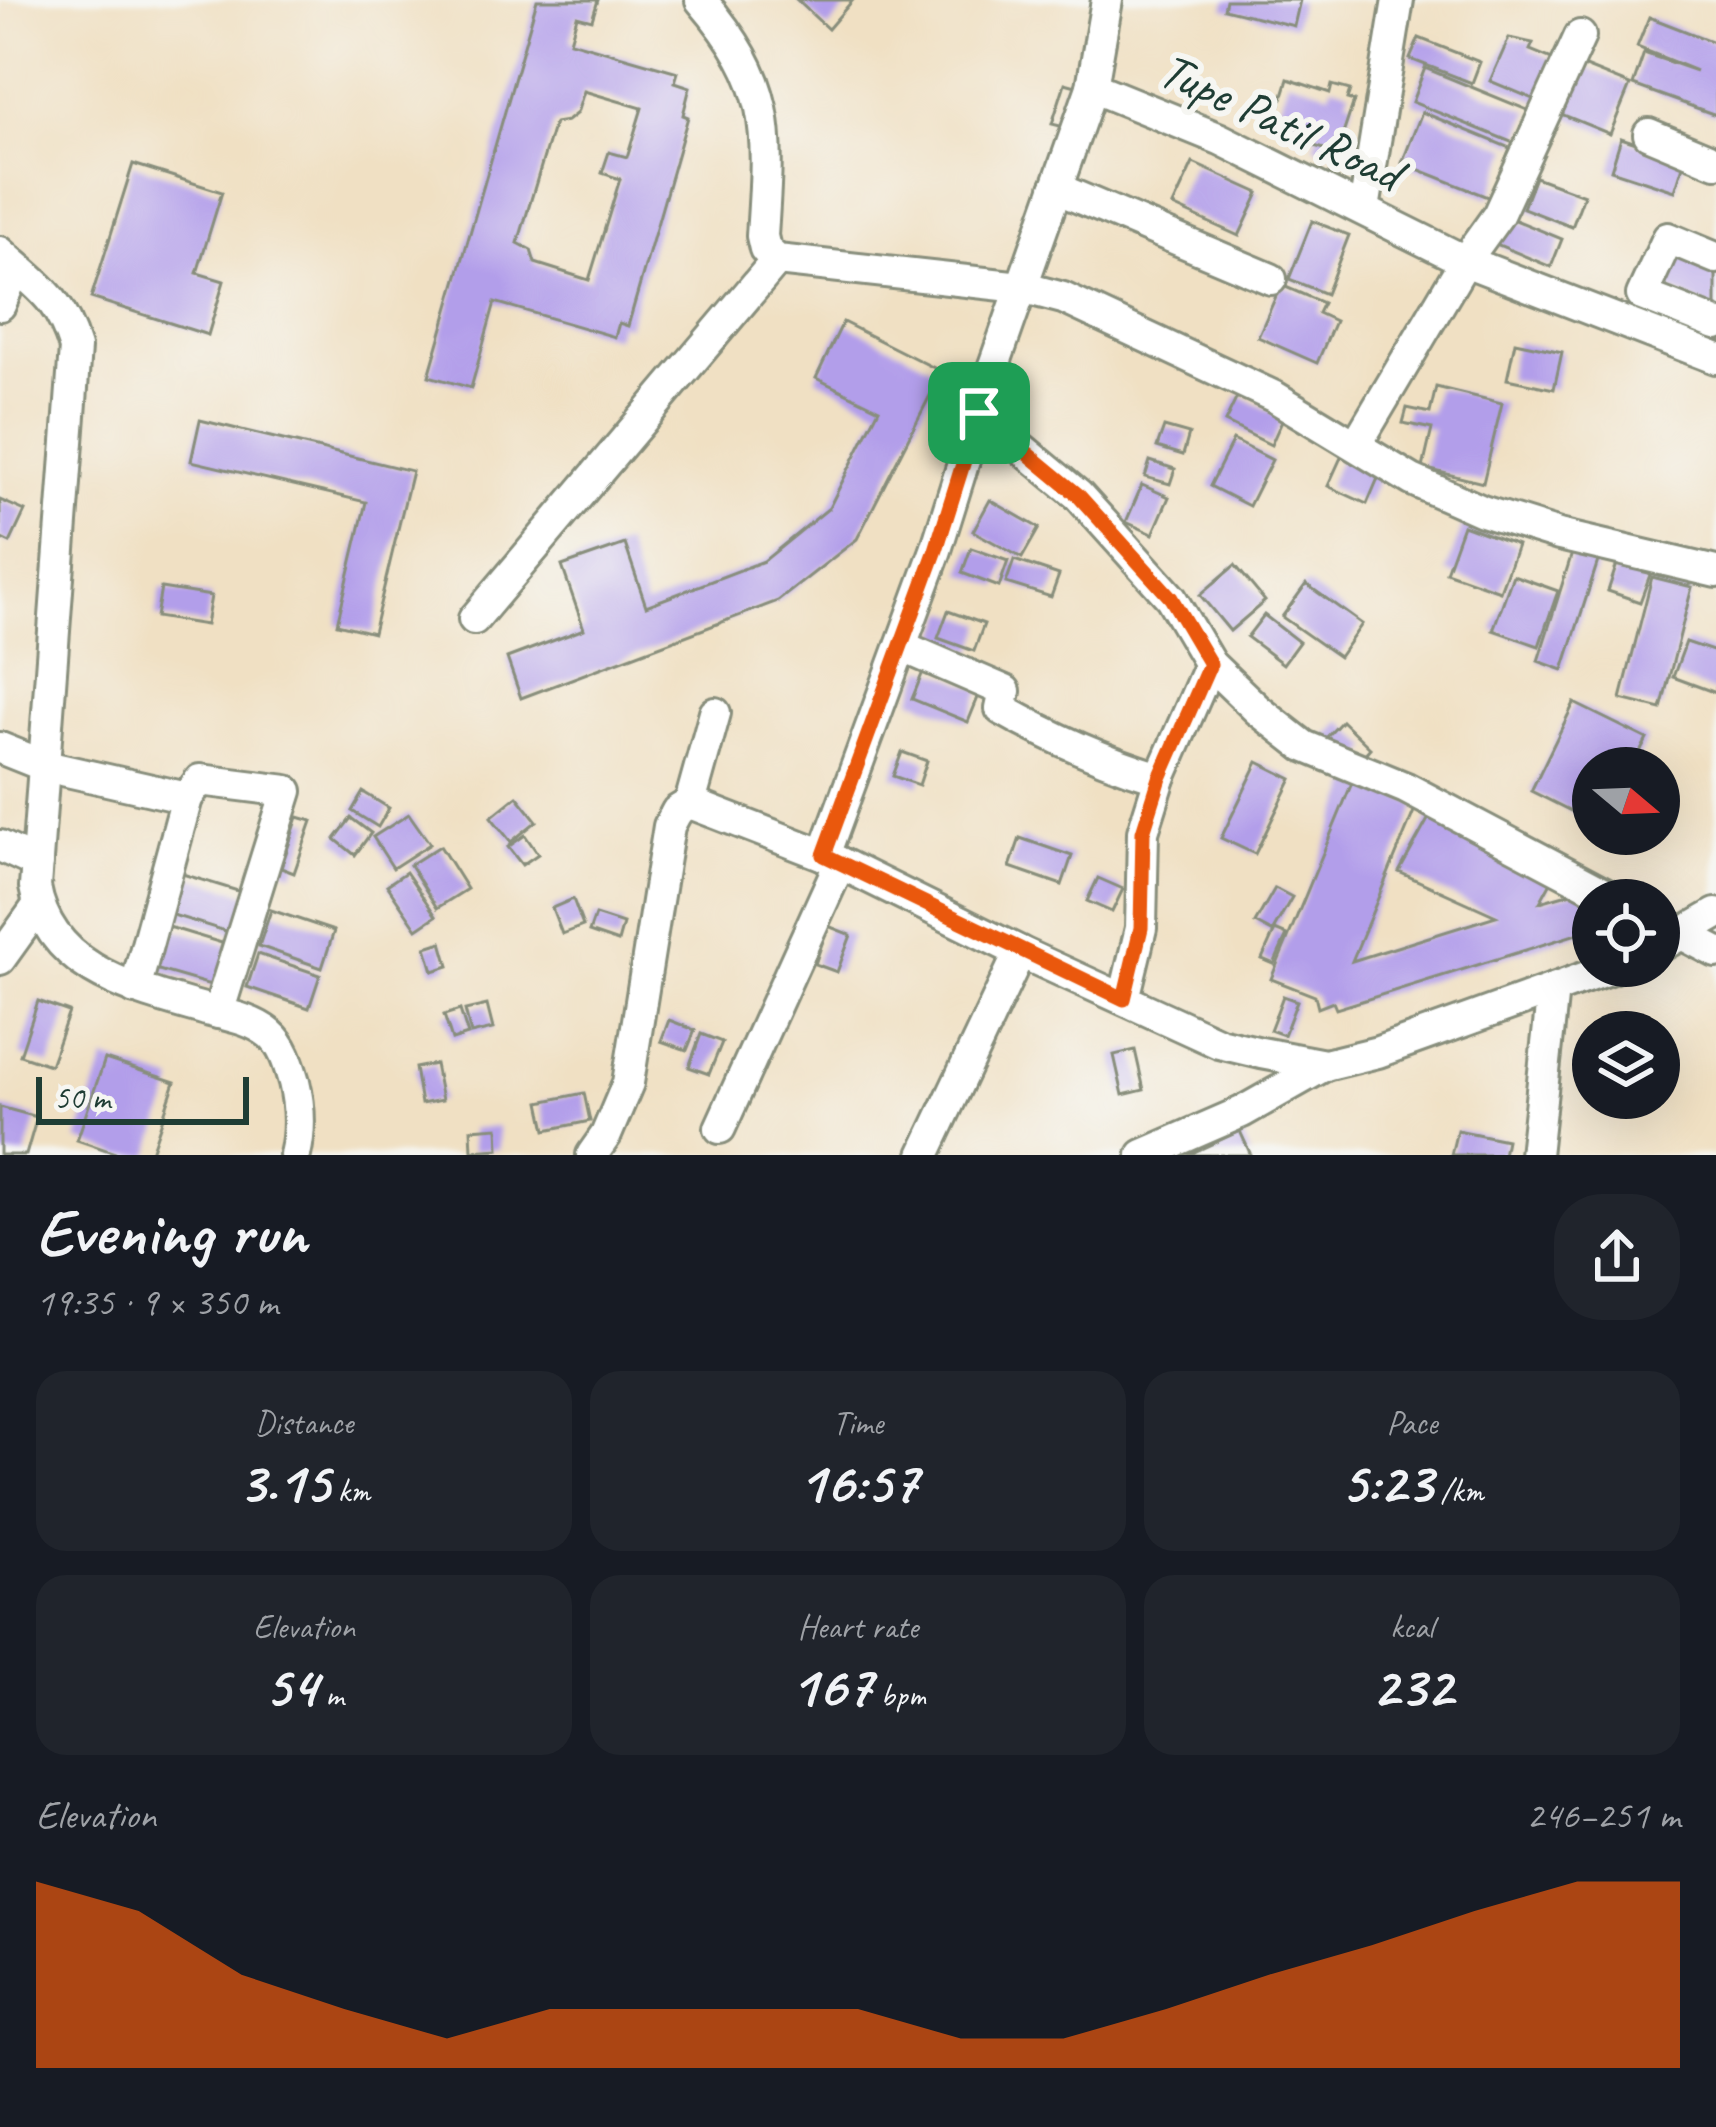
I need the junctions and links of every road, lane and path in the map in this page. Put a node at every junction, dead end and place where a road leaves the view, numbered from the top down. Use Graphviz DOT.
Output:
graph roads {
  1 [pos="701,0"];
  2 [pos="1107,0"];
  3 [pos="1398,0"];
  4 [pos="1580,36"];
  5 [pos="1092,87"];
  6 [pos="1649,134"];
  7 [pos="1716,161"];
  8 [pos="1056,188"];
  9 [pos="1364,209"];
  10 [pos="1716,258"];
  11 [pos="8,259"];
  12 [pos="777,260"];
  13 [pos="1465,261"];
  14 [pos="1270,279"];
  15 [pos="1021,287"];
  16 [pos="0,305"];
  17 [pos="1716,324"];
  18 [pos="1716,358"];
  19 [pos="979,413"];
  20 [pos="1356,445"];
  21 [pos="1716,572"];
  22 [pos="474,619"];
  23 [pos="901,646"];
  24 [pos="1210,664"];
  25 [pos="715,713"];
  26 [pos="0,748"];
  27 [pos="45,766"];
  28 [pos="1160,778"];
  29 [pos="187,798"];
  30 [pos="690,803"];
  31 [pos="0,846"];
  32 [pos="832,859"];
  33 [pos="37,863"];
  34 [pos="1578,879"];
  35 [pos="38,906"];
  36 [pos="1716,914"];
  37 [pos="1680,930"];
  38 [pos="1680,939"];
  39 [pos="1020,952"];
  40 [pos="1716,952"];
  41 [pos="0,959"];
  42 [pos="1572,982"];
  43 [pos="135,989"];
  44 [pos="1553,989"];
  45 [pos="1124,999"];
  46 [pos="218,1013"];
  47 [pos="1325,1065"];
  48 [pos="720,1128"];
  49 [pos="296,1155"];
  50 [pos="592,1155"];
  51 [pos="924,1155"];
  52 [pos="1143,1155"];
  53 [pos="1535,1155"];
  1 -- 12 [label="street"];
  2 -- 5 [label="street"];
  3 -- 9 [label="street"];
  4 -- 13 [label="street"];
  5 -- 8 [label="street, Tupe Patil Road"];
  5 -- 9 [label="street, Tupe Patil Road"];
  6 -- 7 [label="street"];
  8 -- 14 [label="street"];
  8 -- 15 [label="street, Tupe Patil Road"];
  9 -- 13 [label="street, Tupe Patil Road"];
  10 -- 17 [label="street"];
  11 -- 16 [label="street"];
  11 -- 27 [label="street"];
  12 -- 15 [label="street"];
  12 -- 22 [label="street"];
  13 -- 18 [label="street, Tupe Patil Road"];
  13 -- 20 [label="street"];
  15 -- 19 [label="street, Tupe Patil Road"];
  15 -- 20 [label="street"];
  19 -- 23 [label="street, Tupe Patil Road"];
  19 -- 24 [label="street"];
  20 -- 21 [label="street"];
  23 -- 28 [label="street"];
  23 -- 32 [label="street, Tupe Patil Road"];
  24 -- 28 [label="street"];
  24 -- 34 [label="street"];
  25 -- 30 [label="street"];
  26 -- 27 [label="street"];
  27 -- 29 [label="street"];
  27 -- 33 [label="street"];
  28 -- 45 [label="street"];
  29 -- 43 [label="street"];
  29 -- 46 [label="street"];
  30 -- 32 [label="street"];
  30 -- 50 [label="street"];
  31 -- 33 [label="street"];
  32 -- 39 [label="street"];
  32 -- 48 [label="street, Tupe Patil Road"];
  33 -- 35 [label="street"];
  35 -- 41 [label="street"];
  35 -- 43 [label="street"];
  36 -- 37 [label="street"];
  38 -- 40 [label="street"];
  39 -- 45 [label="street"];
  39 -- 51 [label="street"];
  42 -- 44 [label="street"];
  43 -- 46 [label="street"];
  44 -- 47 [label="street"];
  44 -- 53 [label="street"];
  45 -- 47 [label="street"];
  46 -- 49 [label="street"];
  47 -- 52 [label="street"];
}
